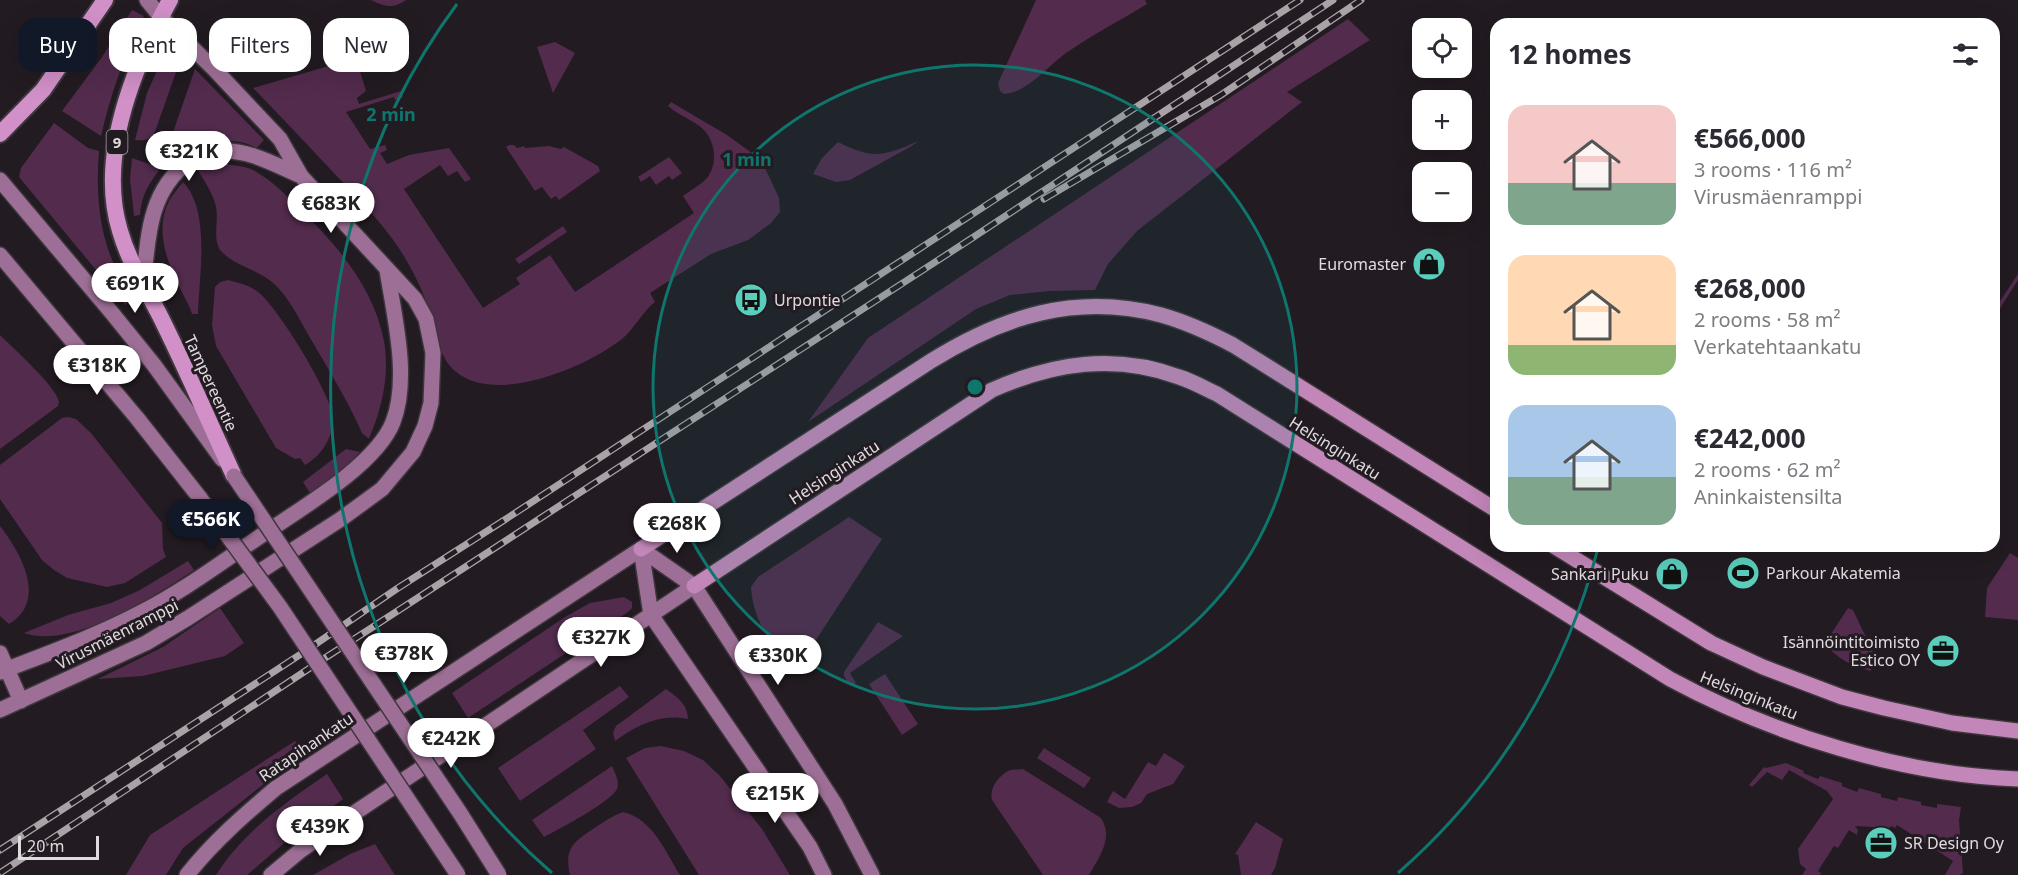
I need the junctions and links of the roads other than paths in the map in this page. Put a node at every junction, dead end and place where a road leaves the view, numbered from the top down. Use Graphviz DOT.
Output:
graph roads {
  1 [pos="105,0"];
  2 [pos="147,0"];
  3 [pos="170,0"];
  4 [pos="161,17"];
  5 [pos="0,134"];
  6 [pos="301,176"];
  7 [pos="0,180"];
  8 [pos="0,255"];
  9 [pos="387,270"];
  10 [pos="17,275"];
  11 [pos="0,276"];
  12 [pos="143,288"];
  13 [pos="234,476"];
  14 [pos="1490,506"];
  15 [pos="641,549"];
  16 [pos="1564,552"];
  17 [pos="694,586"];
  18 [pos="651,615"];
  19 [pos="0,653"];
  20 [pos="4,671"];
  21 [pos="21,701"];
  22 [pos="0,710"];
  23 [pos="2018,731"];
  24 [pos="2018,779"];
  25 [pos="188,875"];
  26 [pos="271,875"];
  27 [pos="458,875"];
  28 [pos="499,875"];
  29 [pos="824,875"];
  30 [pos="872,875"];
  1 -- 5 [label="highway"];
  2 -- 4 [label="main road"];
  3 -- 4 [label="highway, Tampereentie / 9"];
  4 -- 6 [label="main road"];
  4 -- 12 [label="highway, Tampereentie / 9"];
  6 -- 9 [label="main road, Virusmäenramppi"];
  6 -- 12 [label="main road"];
  7 -- 13 [label="main road, 9"];
  8 -- 10 [label="main road"];
  9 -- 20 [label="main road, Virusmäenramppi"];
  9 -- 21 [label="main road, Virusmäenramppi"];
  10 -- 11 [label="main road"];
  10 -- 27 [label="main road, bridge"];
  12 -- 13 [label="highway, Tampereentie / 9"];
  13 -- 28 [label="main road, 9, bridge"];
  14 -- 15 [label="main road, Helsinginkatu"];
  15 -- 17 [label="main road"];
  15 -- 18 [label="main road"];
  15 -- 25 [label="main road, Ratapihankatu"];
  16 -- 23 [label="main road, Helsinginkatu"];
  17 -- 18 [label="main road, Helsinginkatu"];
  17 -- 24 [label="main road, Helsinginkatu"];
  17 -- 30 [label="main road"];
  18 -- 26 [label="main road"];
  18 -- 29 [label="main road"];
  19 -- 20 [label="main road"];
  20 -- 21 [label="main road"];
  21 -- 22 [label="main road, Virusmäenramppi"];
}
